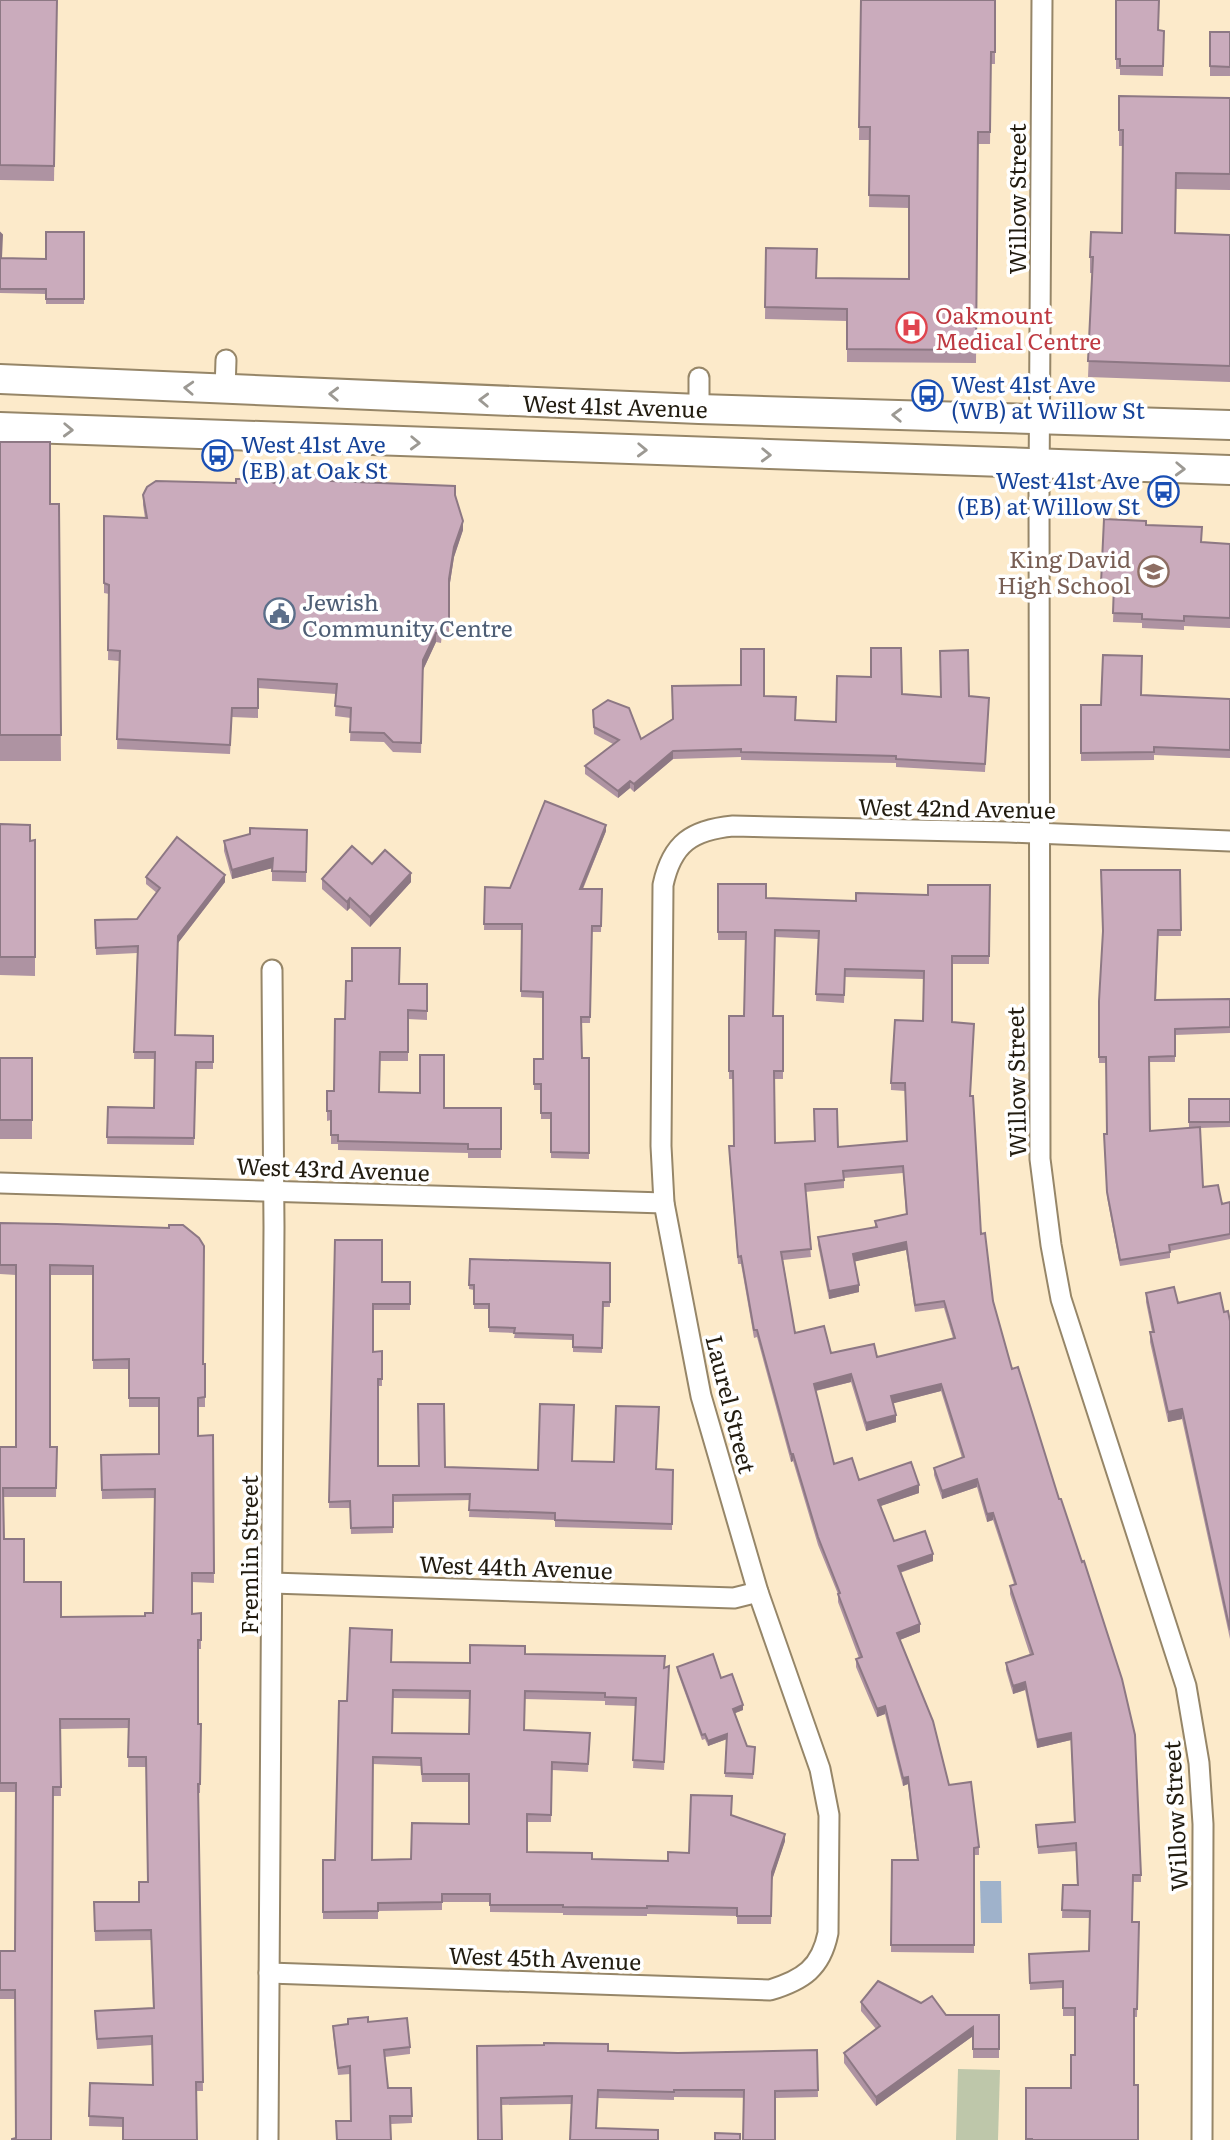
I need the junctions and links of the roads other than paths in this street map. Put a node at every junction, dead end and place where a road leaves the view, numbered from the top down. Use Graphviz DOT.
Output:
graph roads {
  1 [pos="1042,0"];
  2 [pos="226,360"];
  3 [pos="699,378"];
  4 [pos="0,379"];
  5 [pos="225,390"];
  6 [pos="699,409"];
  7 [pos="1039,420"];
  8 [pos="1230,425"];
  9 [pos="0,427"];
  10 [pos="224,435"];
  11 [pos="698,452"];
  12 [pos="1039,464"];
  13 [pos="1230,470"];
  14 [pos="1039,834"];
  15 [pos="686,841"];
  16 [pos="1230,841"];
  17 [pos="272,970"];
  18 [pos="0,1183"];
  19 [pos="274,1190"];
  20 [pos="664,1203"];
  21 [pos="272,1583"];
  22 [pos="758,1592"];
  23 [pos="812,1969"];
  24 [pos="270,1973"];
  25 [pos="268,2140"];
  26 [pos="1202,2140"];
  1 -- 7 [label="street, Willow Street"];
  2 -- 5 [label="street"];
  3 -- 6 [label="street"];
  5 -- 4 [label="main road, West 41st Avenue, one-way"];
  6 -- 5 [label="main road, West 41st Avenue, one-way"];
  5 -- 10 [label="main road"];
  7 -- 6 [label="main road, West 41st Avenue, one-way"];
  6 -- 11 [label="main road"];
  7 -- 8 [label="main road, West 41st Avenue"];
  7 -- 12 [label="street, Willow Street"];
  9 -- 10 [label="main road, West 41st Avenue, one-way"];
  10 -- 11 [label="main road, West 41st Avenue, one-way"];
  11 -- 12 [label="main road, West 41st Avenue, one-way"];
  12 -- 13 [label="main road, West 41st Avenue, one-way"];
  12 -- 14 [label="street, Willow Street"];
  14 -- 15 [label="street, West 42nd Avenue"];
  14 -- 16 [label="street, West 42nd Avenue"];
  14 -- 26 [label="street, Willow Street"];
  15 -- 20 [label="street, Laurel Street"];
  17 -- 19 [label="street, Fremlin Street"];
  18 -- 19 [label="street, West 43rd Avenue"];
  19 -- 20 [label="street, West 43rd Avenue"];
  19 -- 21 [label="street, Fremlin Street"];
  20 -- 22 [label="street, Laurel Street"];
  21 -- 22 [label="street, West 44th Avenue"];
  21 -- 24 [label="street, Fremlin Street"];
  22 -- 23 [label="street, Laurel Street"];
  23 -- 24 [label="street, West 45th Avenue"];
  24 -- 25 [label="street, Fremlin Street"];
}
